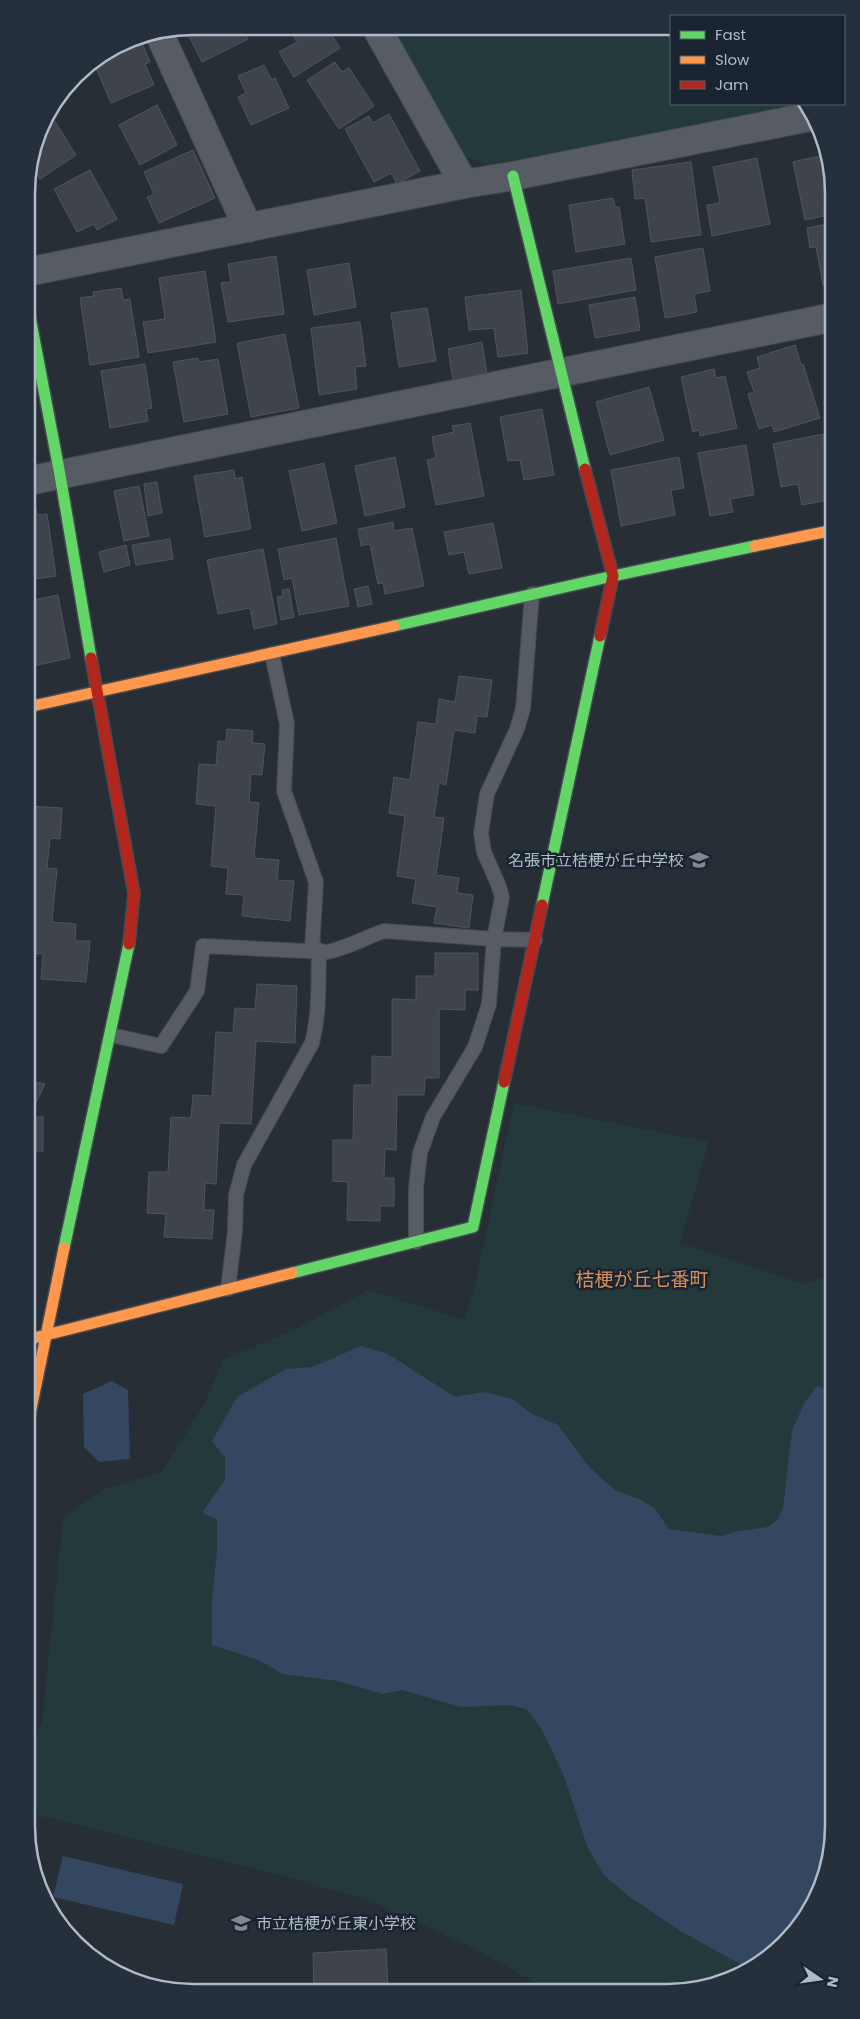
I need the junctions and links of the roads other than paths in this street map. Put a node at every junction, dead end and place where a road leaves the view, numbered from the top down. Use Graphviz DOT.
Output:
graph roads {
  1 [pos="380,35"];
  2 [pos="161,38"];
  3 [pos="806,118"];
  4 [pos="513,176"];
  5 [pos="464,184"];
  6 [pos="248,228"];
  7 [pos="35,270"];
  8 [pos="825,319"];
  9 [pos="35,343"];
  10 [pos="560,372"];
  11 [pos="60,475"];
  12 [pos="35,480"];
  13 [pos="825,532"];
  14 [pos="613,576"];
  15 [pos="532,594"];
  16 [pos="272,654"];
  17 [pos="97,693"];
  18 [pos="35,706"];
  19 [pos="494,940"];
  20 [pos="535,940"];
  21 [pos="315,950"];
  22 [pos="111,1035"];
  23 [pos="416,1242"];
  24 [pos="228,1289"];
  25 [pos="45,1335"];
  26 [pos="35,1338"];
  27 [pos="35,1388"];
  1 -- 5 [label="street"];
  2 -- 6 [label="street"];
  3 -- 4 [label="street"];
  4 -- 5 [label="street"];
  4 -- 10 [label="street"];
  5 -- 6 [label="street"];
  6 -- 7 [label="street"];
  8 -- 10 [label="street"];
  9 -- 11 [label="street"];
  10 -- 11 [label="street"];
  10 -- 14 [label="street"];
  11 -- 12 [label="street"];
  11 -- 17 [label="street"];
  13 -- 14 [label="street"];
  14 -- 15 [label="street"];
  14 -- 20 [label="street"];
  15 -- 16 [label="street"];
  15 -- 19 [label="lane"];
  16 -- 17 [label="street"];
  16 -- 21 [label="lane"];
  17 -- 18 [label="street"];
  17 -- 22 [label="street"];
  19 -- 20 [label="lane"];
  19 -- 21 [label="lane"];
  19 -- 23 [label="lane"];
  20 -- 23 [label="street"];
  21 -- 22 [label="lane"];
  21 -- 24 [label="lane"];
  22 -- 25 [label="street"];
  23 -- 24 [label="street"];
  24 -- 25 [label="street"];
  25 -- 26 [label="street"];
  25 -- 27 [label="street"];
}
